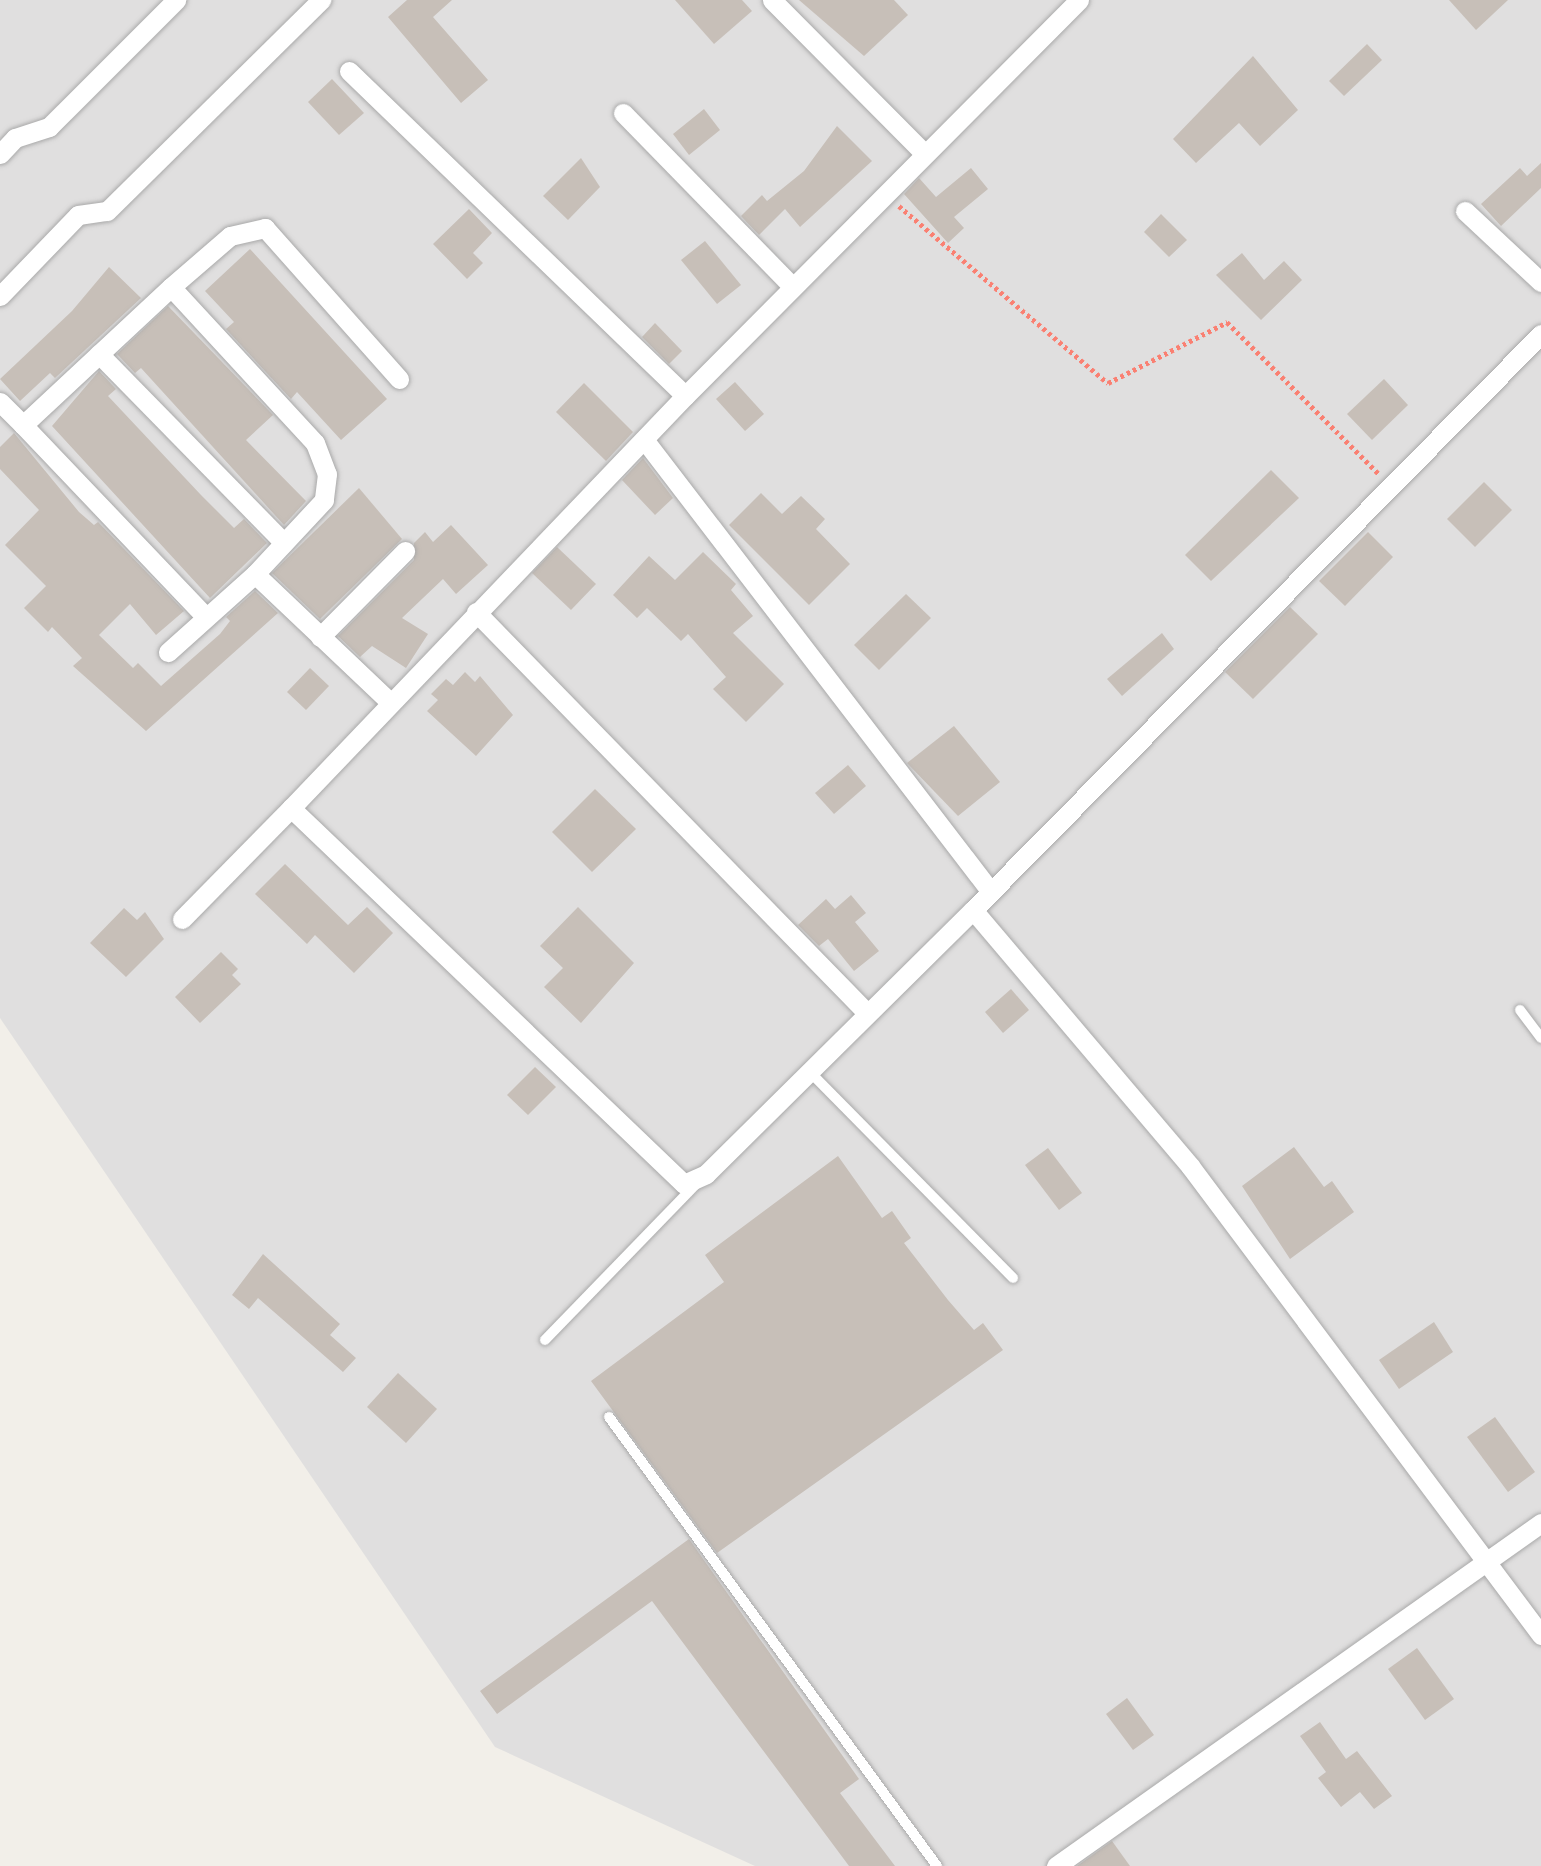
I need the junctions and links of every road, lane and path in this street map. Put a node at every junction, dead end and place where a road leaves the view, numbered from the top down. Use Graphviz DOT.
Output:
graph roads {
  1 [pos="176,0"];
  2 [pos="321,0"];
  3 [pos="772,0"];
  4 [pos="1079,0"];
  5 [pos="349,71"];
  6 [pos="623,113"];
  7 [pos="0,154"];
  8 [pos="925,154"];
  9 [pos="884,193"];
  10 [pos="1465,211"];
  11 [pos="1541,282"];
  12 [pos="172,286"];
  13 [pos="793,288"];
  14 [pos="0,296"];
  15 [pos="1541,334"];
  16 [pos="99,354"];
  17 [pos="399,379"];
  18 [pos="685,396"];
  19 [pos="0,402"];
  20 [pos="23,425"];
  21 [pos="646,442"];
  22 [pos="1393,488"];
  23 [pos="284,543"];
  24 [pos="405,551"];
  25 [pos="255,574"];
  26 [pos="476,612"];
  27 [pos="206,617"];
  28 [pos="320,637"];
  29 [pos="168,652"];
  30 [pos="389,701"];
  31 [pos="291,808"];
  32 [pos="991,892"];
  33 [pos="973,910"];
  34 [pos="182,919"];
  35 [pos="1520,1010"];
  36 [pos="867,1013"];
  37 [pos="1541,1038"];
  38 [pos="808,1070"];
  39 [pos="695,1184"];
  40 [pos="1013,1278"];
  41 [pos="545,1340"];
  42 [pos="608,1416"];
  43 [pos="1541,1523"];
  44 [pos="1486,1564"];
  45 [pos="1541,1635"];
  46 [pos="937,1866"];
  47 [pos="1056,1866"];
  1 -- 7 [label="street"];
  2 -- 14 [label="street"];
  3 -- 8 [label="street"];
  4 -- 8 [label="street"];
  5 -- 18 [label="street"];
  6 -- 13 [label="street"];
  8 -- 9 [label="street"];
  9 -- 13 [label="street"];
  9 -- 22 [label="path"];
  10 -- 11 [label="street"];
  12 -- 16 [label="street"];
  12 -- 17 [label="street"];
  12 -- 23 [label="street"];
  13 -- 18 [label="street"];
  15 -- 22 [label="street"];
  16 -- 20 [label="street"];
  16 -- 23 [label="street"];
  18 -- 21 [label="street"];
  19 -- 20 [label="street"];
  20 -- 27 [label="street"];
  21 -- 26 [label="street"];
  21 -- 32 [label="street"];
  22 -- 32 [label="street"];
  23 -- 25 [label="street"];
  24 -- 28 [label="street"];
  25 -- 27 [label="street"];
  25 -- 28 [label="street"];
  26 -- 30 [label="street"];
  26 -- 36 [label="street"];
  27 -- 29 [label="street"];
  28 -- 30 [label="street"];
  30 -- 31 [label="street"];
  31 -- 34 [label="street"];
  31 -- 39 [label="street"];
  32 -- 33 [label="street"];
  33 -- 36 [label="street"];
  33 -- 44 [label="street"];
  35 -- 37 [label="lane"];
  36 -- 38 [label="street"];
  38 -- 39 [label="street"];
  38 -- 40 [label="lane"];
  39 -- 41 [label="lane"];
  42 -- 46 [label="lane"];
  43 -- 44 [label="street"];
  44 -- 45 [label="street"];
  44 -- 47 [label="street"];
}
